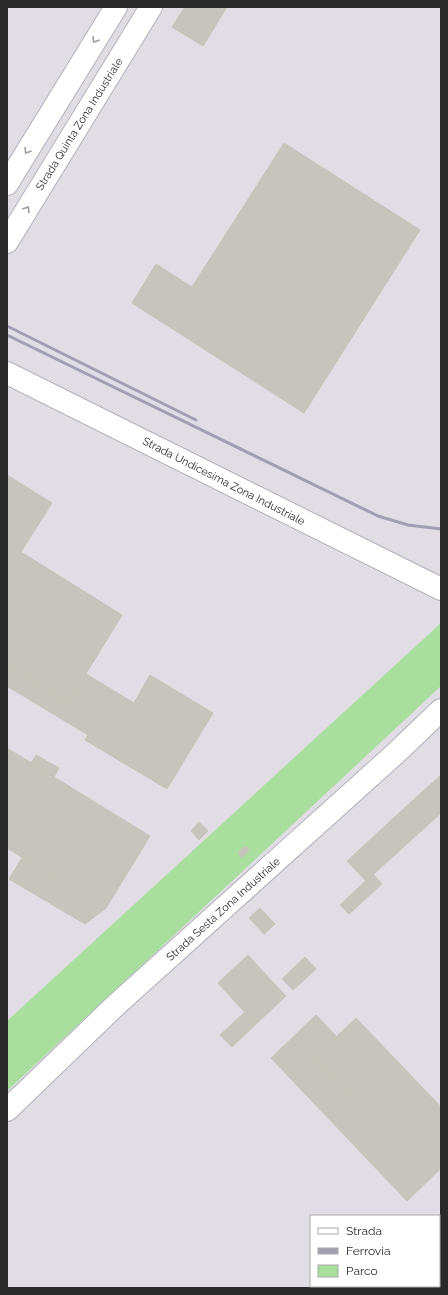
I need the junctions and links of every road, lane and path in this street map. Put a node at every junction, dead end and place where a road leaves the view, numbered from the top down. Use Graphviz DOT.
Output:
graph roads {
  1 [pos="151,7"];
  2 [pos="112,13"];
  3 [pos="134,34"];
  4 [pos="7,184"];
  5 [pos="7,242"];
  6 [pos="7,373"];
  7 [pos="441,589"];
  8 [pos="441,710"];
  9 [pos="7,1110"];
  1 -- 3 [label="street, Strada Quinta Zona Industriale"];
  2 -- 3 [label="street"];
  2 -- 4 [label="street, one-way"];
  5 -- 3 [label="street, Strada Quinta Zona Industriale, one-way"];
  6 -- 7 [label="street, Strada Undicesima Zona Industriale"];
  8 -- 9 [label="street, Strada Sesta Zona Industriale"];
}
